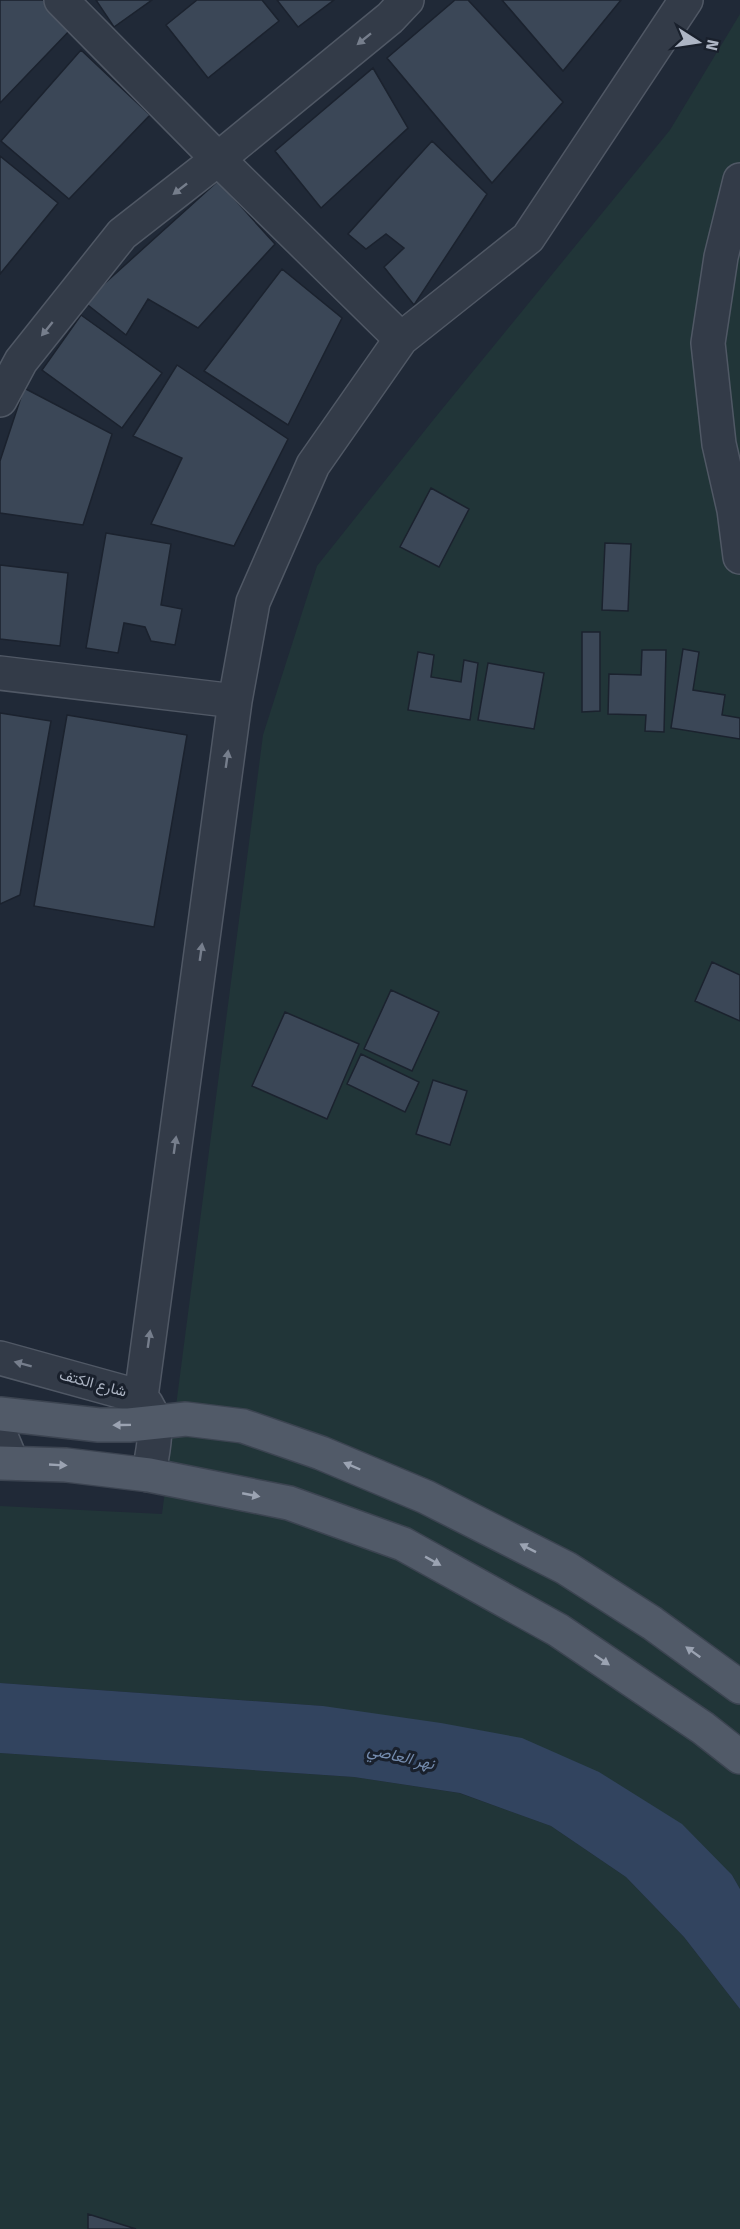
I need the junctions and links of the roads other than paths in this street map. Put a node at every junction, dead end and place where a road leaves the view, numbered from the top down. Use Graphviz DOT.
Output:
graph roads {
  1 [pos="61,0"];
  2 [pos="407,0"];
  3 [pos="686,0"];
  4 [pos="218,159"];
  5 [pos="740,180"];
  6 [pos="401,339"];
  7 [pos="0,400"];
  8 [pos="740,557"];
  9 [pos="0,673"];
  10 [pos="235,701"];
  11 [pos="0,1358"];
  12 [pos="148,1410"];
  13 [pos="0,1414"];
  14 [pos="4,1453"];
  15 [pos="149,1475"];
  16 [pos="740,1687"];
  17 [pos="740,1757"];
  1 -- 4 [label="street"];
  2 -- 4 [label="street, one-way"];
  3 -- 6 [label="street"];
  4 -- 6 [label="street"];
  4 -- 7 [label="street, one-way"];
  5 -- 8 [label="street"];
  6 -- 10 [label="street"];
  9 -- 10 [label="street"];
  12 -- 10 [label="street, one-way"];
  12 -- 11 [label="street, شارع الكتف, one-way"];
  12 -- 13 [label="main road, one-way"];
  12 -- 15 [label="street"];
  16 -- 12 [label="main road, one-way"];
  14 -- 15 [label="main road, one-way"];
  15 -- 17 [label="main road, one-way"];
}
